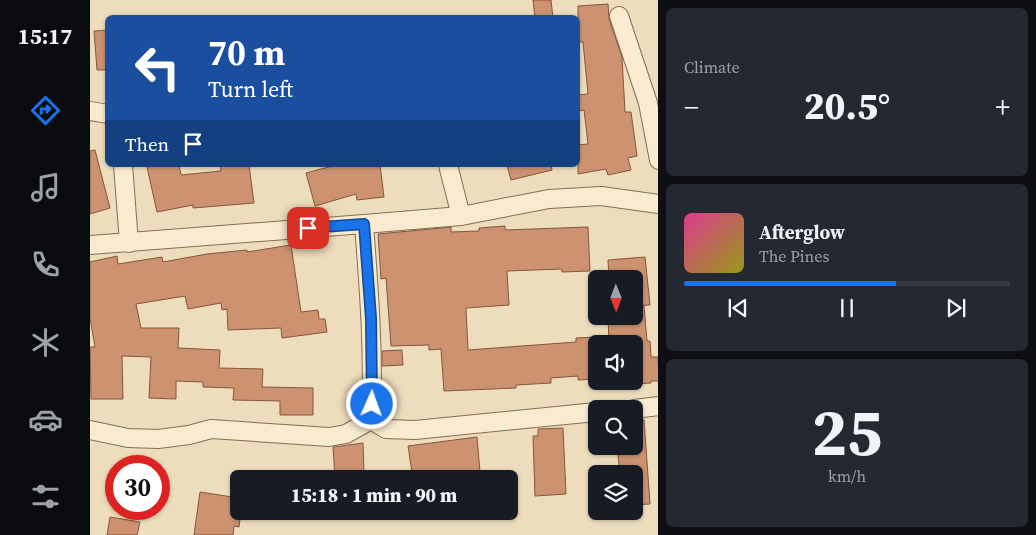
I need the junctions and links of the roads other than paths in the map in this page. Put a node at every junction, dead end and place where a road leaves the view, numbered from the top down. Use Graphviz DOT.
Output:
graph roads {
  1 [pos="618,16"];
  2 [pos="90,111"];
  3 [pos="105,114"];
  4 [pos="658,160"];
  5 [pos="123,167"];
  6 [pos="449,167"];
  7 [pos="658,204"];
  8 [pos="461,216"];
  9 [pos="364,224"];
  10 [pos="129,243"];
  11 [pos="90,245"];
  12 [pos="658,406"];
  13 [pos="643,408"];
  14 [pos="588,413"];
  15 [pos="371,420"];
  16 [pos="90,430"];
  1 -- 4 [label="street"];
  2 -- 3 [label="street"];
  5 -- 10 [label="street"];
  6 -- 8 [label="street"];
  7 -- 8 [label="street"];
  8 -- 9 [label="street"];
  9 -- 10 [label="street"];
  9 -- 15 [label="street"];
  10 -- 11 [label="street"];
  12 -- 13 [label="street"];
  14 -- 15 [label="street"];
  15 -- 16 [label="street"];
}
